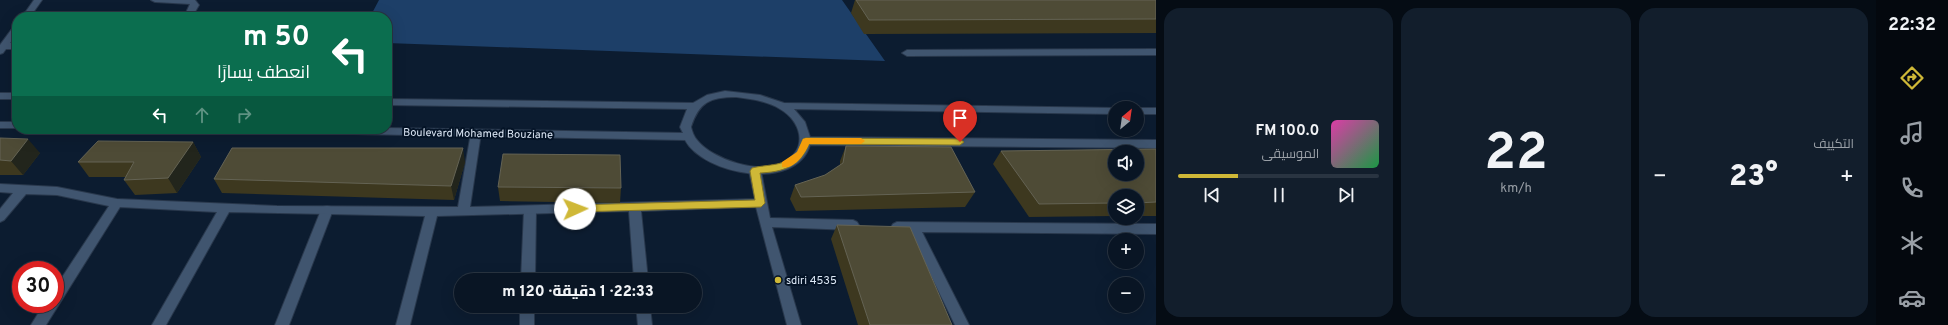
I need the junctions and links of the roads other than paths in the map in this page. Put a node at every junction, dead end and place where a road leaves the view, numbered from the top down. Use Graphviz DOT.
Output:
graph roads {
  1 [pos="38,0"];
  2 [pos="155,0"];
  3 [pos="30,12"];
  4 [pos="192,12"];
  5 [pos="12,35"];
  6 [pos="12,47"];
  7 [pos="2,49"];
  8 [pos="907,52"];
  9 [pos="1156,52"];
  10 [pos="0,96"];
  11 [pos="12,96"];
  12 [pos="392,102"];
  13 [pos="695,106"];
  14 [pos="782,106"];
  15 [pos="1108,111"];
  16 [pos="1144,111"];
  17 [pos="1156,111"];
  18 [pos="0,124"];
  19 [pos="12,125"];
  20 [pos="392,132"];
  21 [pos="476,133"];
  22 [pos="689,137"];
  23 [pos="806,141"];
  24 [pos="1156,144"];
  25 [pos="755,171"];
  26 [pos="0,188"];
  27 [pos="23,189"];
  28 [pos="117,203"];
  29 [pos="761,203"];
  30 [pos="635,207"];
  31 [pos="225,208"];
  32 [pos="327,210"];
  33 [pos="530,210"];
  34 [pos="432,212"];
  35 [pos="463,212"];
  36 [pos="0,217"];
  37 [pos="765,222"];
  38 [pos="867,226"];
  39 [pos="883,226"];
  40 [pos="914,228"];
  41 [pos="1156,229"];
  42 [pos="528,273"];
  43 [pos="640,273"];
  44 [pos="64,285"];
  45 [pos="46,313"];
  46 [pos="527,313"];
  47 [pos="644,313"];
  48 [pos="38,325"];
  49 [pos="159,325"];
  50 [pos="282,325"];
  51 [pos="403,325"];
  52 [pos="527,325"];
  53 [pos="645,325"];
  54 [pos="794,325"];
  55 [pos="962,325"];
  1 -- 3 [label="street"];
  2 -- 4 [label="street"];
  5 -- 7 [label="street"];
  6 -- 7 [label="street"];
  8 -- 9 [label="street"];
  10 -- 11 [label="street"];
  12 -- 13 [label="street"];
  13 -- 14 [label="street"];
  13 -- 22 [label="street"];
  14 -- 15 [label="street"];
  14 -- 23 [label="street"];
  16 -- 17 [label="street"];
  18 -- 19 [label="street"];
  20 -- 21 [label="street, Boulevard Mohamed Bouziane"];
  21 -- 22 [label="street, Boulevard Mohamed Bouziane"];
  21 -- 35 [label="street"];
  22 -- 25 [label="street"];
  23 -- 24 [label="street"];
  23 -- 25 [label="street"];
  25 -- 29 [label="street"];
  26 -- 27 [label="street"];
  27 -- 28 [label="street"];
  27 -- 36 [label="street"];
  28 -- 31 [label="street"];
  28 -- 44 [label="street"];
  29 -- 30 [label="street"];
  29 -- 37 [label="street"];
  30 -- 33 [label="street"];
  30 -- 43 [label="street"];
  31 -- 32 [label="street"];
  31 -- 49 [label="street"];
  32 -- 34 [label="street"];
  32 -- 50 [label="street"];
  33 -- 35 [label="street"];
  33 -- 42 [label="street"];
  34 -- 35 [label="street"];
  34 -- 51 [label="street"];
  37 -- 38 [label="street"];
  37 -- 54 [label="street"];
  39 -- 40 [label="street"];
  40 -- 41 [label="street"];
  40 -- 55 [label="street"];
  45 -- 48 [label="street"];
  46 -- 52 [label="street"];
  47 -- 53 [label="street"];
}
